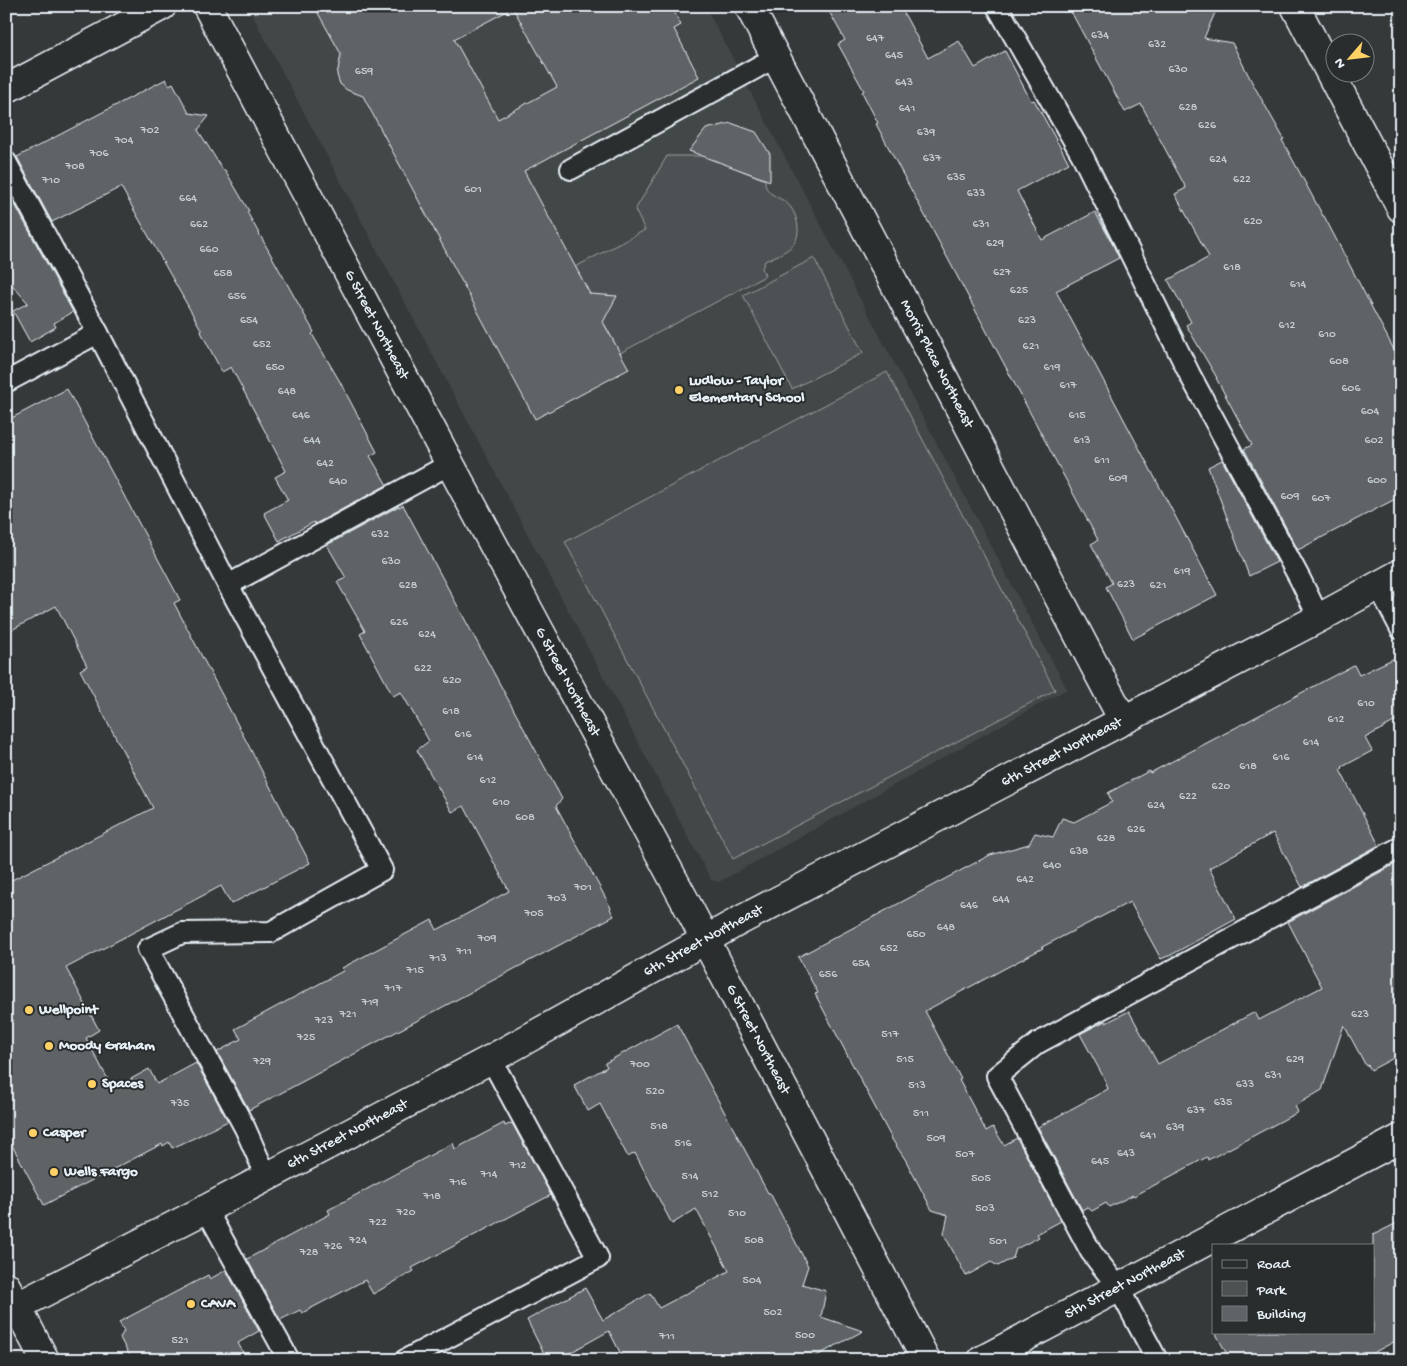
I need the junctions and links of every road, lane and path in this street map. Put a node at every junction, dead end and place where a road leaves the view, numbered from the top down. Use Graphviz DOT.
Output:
graph roads {
  1 [pos="162,6"];
  2 [pos="207,6"];
  3 [pos="749,6"];
  4 [pos="997,6"];
  5 [pos="1295,6"];
  6 [pos="776,57"];
  7 [pos="6,89"];
  8 [pos="6,162"];
  9 [pos="571,169"];
  10 [pos="1401,208"];
  11 [pos="98,333"];
  12 [pos="6,382"];
  13 [pos="450,464"];
  14 [pos="1390,579"];
  15 [pos="228,584"];
  16 [pos="1318,618"];
  17 [pos="1401,629"];
  18 [pos="1123,720"];
  19 [pos="1401,847"];
  20 [pos="706,941"];
  21 [pos="491,1059"];
  22 [pos="1401,1138"];
  23 [pos="268,1176"];
  24 [pos="206,1209"];
  25 [pos="1118,1287"];
  26 [pos="10,1301"];
  27 [pos="45,1360"];
  28 [pos="289,1360"];
  29 [pos="405,1360"];
  30 [pos="926,1360"];
  31 [pos="982,1360"];
  32 [pos="1157,1360"];
  1 -- 7 [label="street"];
  2 -- 13 [label="street, G Street Northeast"];
  3 -- 6 [label="street, Morris Place Northeast"];
  4 -- 16 [label="lane"];
  5 -- 10 [label="street"];
  6 -- 9 [label="lane"];
  6 -- 18 [label="street, Morris Place Northeast"];
  8 -- 11 [label="lane"];
  11 -- 12 [label="lane"];
  11 -- 15 [label="lane"];
  13 -- 15 [label="lane"];
  13 -- 20 [label="street, G Street Northeast"];
  14 -- 16 [label="street, 6th Street Northeast"];
  14 -- 17 [label="lane"];
  15 -- 23 [label="lane"];
  16 -- 18 [label="street, 6th Street Northeast"];
  18 -- 20 [label="street, 6th Street Northeast"];
  19 -- 25 [label="lane"];
  20 -- 21 [label="street, 6th Street Northeast"];
  20 -- 30 [label="street, G Street Northeast"];
  21 -- 23 [label="street, 6th Street Northeast"];
  21 -- 29 [label="lane"];
  22 -- 25 [label="street, 5th Street Northeast"];
  23 -- 24 [label="street, 6th Street Northeast"];
  24 -- 26 [label="street, 6th Street Northeast"];
  24 -- 28 [label="lane"];
  25 -- 31 [label="street, 5th Street Northeast"];
  25 -- 32 [label="lane"];
  26 -- 27 [label="street"];
}
